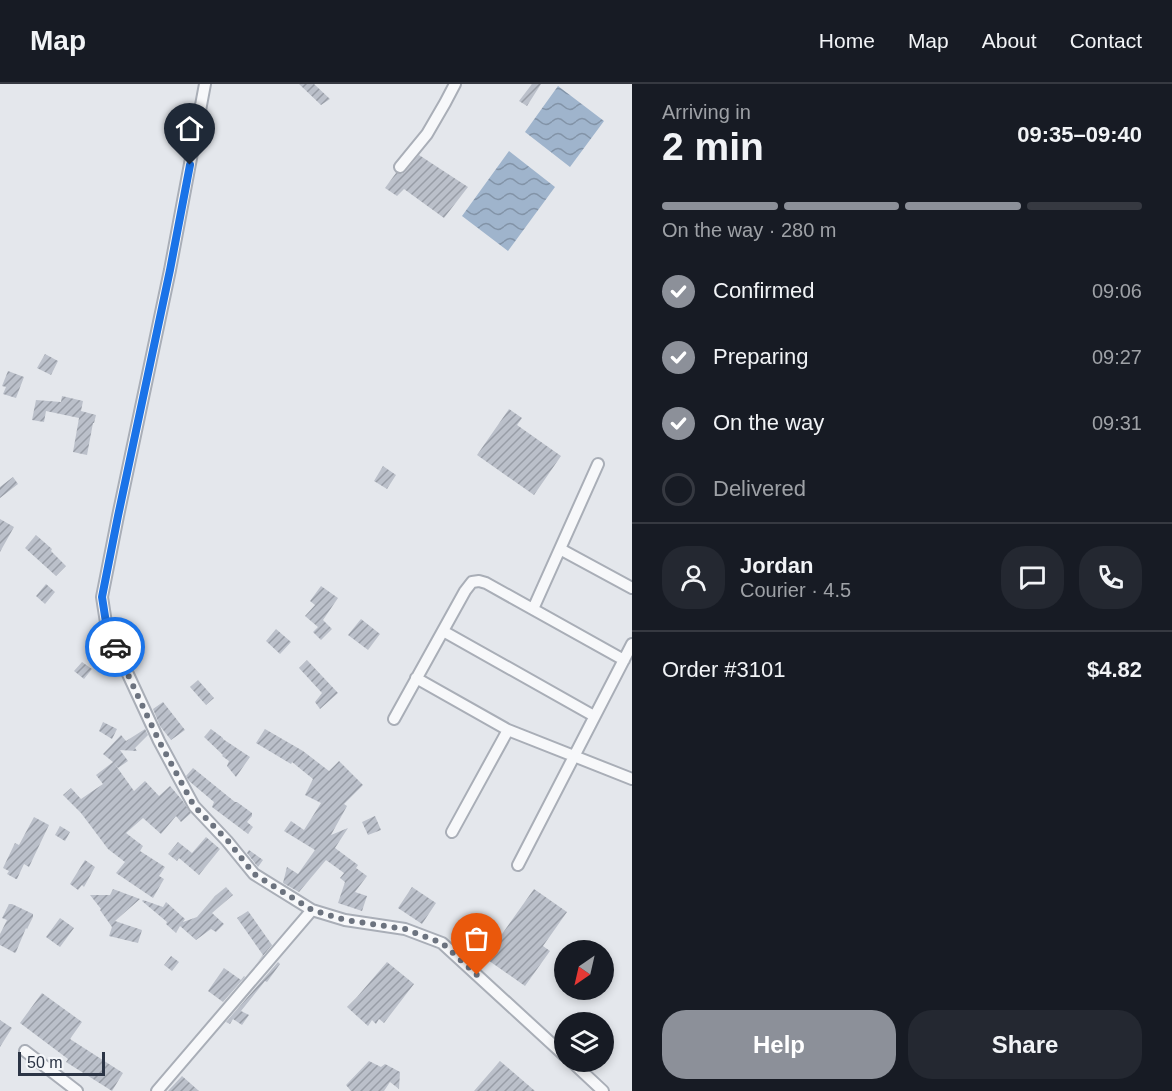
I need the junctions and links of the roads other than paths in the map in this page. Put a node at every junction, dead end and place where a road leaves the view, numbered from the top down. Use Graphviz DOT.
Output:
graph roads {
  1 [pos="205,84"];
  2 [pos="454,84"];
  3 [pos="400,167"];
  4 [pos="598,464"];
  5 [pos="560,549"];
  6 [pos="632,588"];
  7 [pos="533,609"];
  8 [pos="443,631"];
  9 [pos="632,644"];
  10 [pos="624,660"];
  11 [pos="416,678"];
  12 [pos="594,716"];
  13 [pos="394,719"];
  14 [pos="508,730"];
  15 [pos="574,757"];
  16 [pos="632,779"];
  17 [pos="452,831"];
  18 [pos="518,865"];
  19 [pos="312,910"];
  20 [pos="554,1046"];
  21 [pos="25,1051"];
  22 [pos="583,1072"];
  23 [pos="77,1091"];
  24 [pos="157,1091"];
  25 [pos="603,1091"];
  1 -- 19 [label="street"];
  2 -- 3 [label="street"];
  4 -- 5 [label="street"];
  5 -- 6 [label="street"];
  5 -- 7 [label="street"];
  7 -- 8 [label="street"];
  7 -- 10 [label="street"];
  8 -- 11 [label="street"];
  8 -- 12 [label="street"];
  9 -- 10 [label="street"];
  10 -- 12 [label="street"];
  11 -- 13 [label="street"];
  11 -- 14 [label="street"];
  12 -- 15 [label="street"];
  14 -- 15 [label="street"];
  14 -- 17 [label="street"];
  15 -- 16 [label="street"];
  15 -- 18 [label="street"];
  19 -- 20 [label="street"];
  19 -- 24 [label="street"];
  21 -- 23 [label="street"];
  22 -- 25 [label="street"];
}
